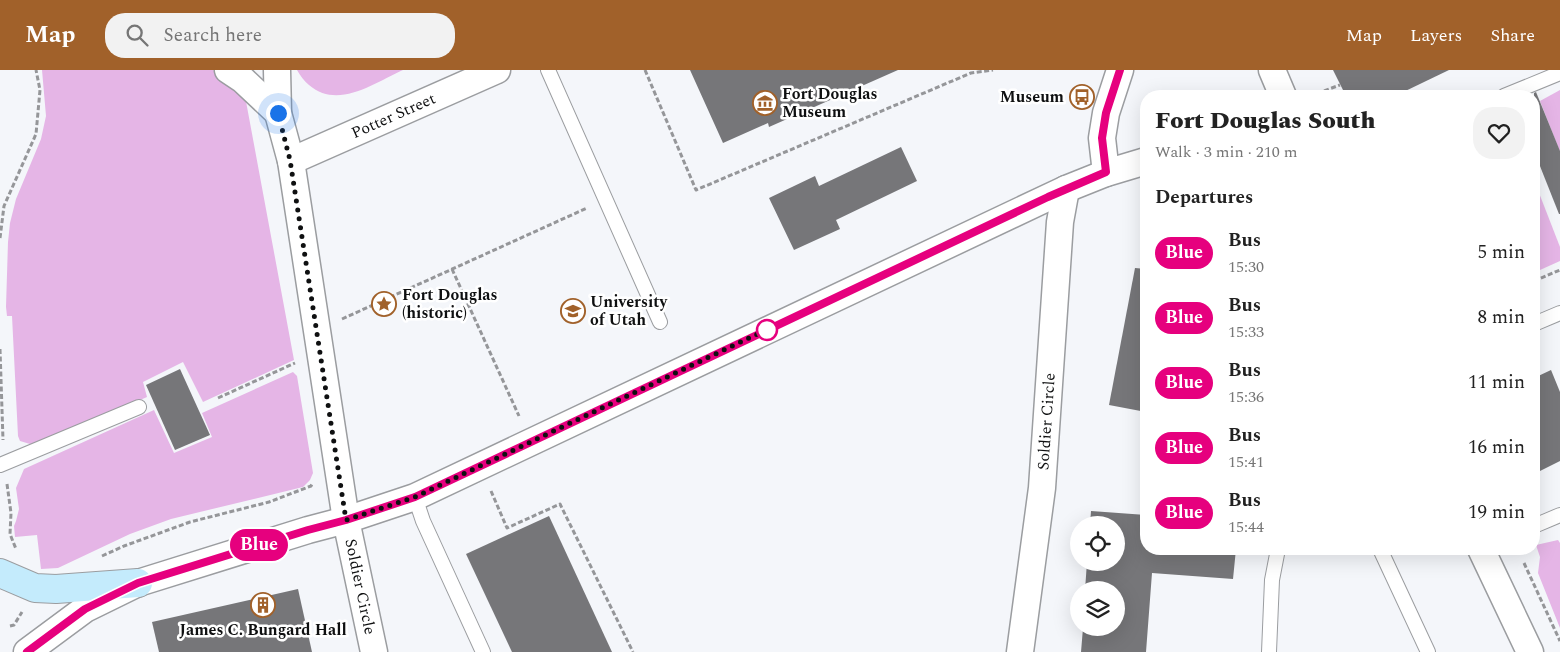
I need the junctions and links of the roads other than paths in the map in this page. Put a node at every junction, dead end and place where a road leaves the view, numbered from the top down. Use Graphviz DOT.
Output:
graph roads {
  1 [pos="228,70"];
  2 [pos="277,70"];
  3 [pos="497,70"];
  4 [pos="548,70"];
  5 [pos="1120,70"];
  6 [pos="1272,70"];
  7 [pos="1560,73"];
  8 [pos="1280,90"];
  9 [pos="1519,90"];
  10 [pos="278,113"];
  11 [pos="290,160"];
  12 [pos="1140,163"];
  13 [pos="1106,172"];
  14 [pos="1066,189"];
  15 [pos="1560,313"];
  16 [pos="1540,321"];
  17 [pos="660,322"];
  18 [pos="139,407"];
  19 [pos="0,465"];
  20 [pos="415,497"];
  21 [pos="1560,515"];
  22 [pos="346,520"];
  23 [pos="1540,523"];
  24 [pos="1277,555"];
  25 [pos="1383,555"];
  26 [pos="1485,555"];
  27 [pos="0,573"];
  28 [pos="138,583"];
  29 [pos="26,652"];
  30 [pos="374,652"];
  31 [pos="483,652"];
  32 [pos="1020,652"];
  33 [pos="1269,652"];
  34 [pos="1428,652"];
  35 [pos="1530,652"];
  1 -- 10 [label="street"];
  2 -- 10 [label="street, Soldier Circle"];
  3 -- 11 [label="street, Potter Street"];
  4 -- 17 [label="lane"];
  5 -- 13 [label="street"];
  6 -- 8 [label="street"];
  7 -- 9 [label="lane"];
  10 -- 11 [label="street, Soldier Circle"];
  11 -- 22 [label="street, Soldier Circle"];
  12 -- 13 [label="street"];
  13 -- 14 [label="street"];
  14 -- 20 [label="street"];
  14 -- 32 [label="street, Soldier Circle"];
  15 -- 16 [label="lane"];
  18 -- 19 [label="lane"];
  20 -- 22 [label="street"];
  20 -- 31 [label="lane"];
  21 -- 23 [label="lane"];
  22 -- 28 [label="street"];
  22 -- 30 [label="street, Soldier Circle"];
  24 -- 33 [label="lane"];
  25 -- 34 [label="lane"];
  26 -- 35 [label="street"];
  27 -- 28 [label="main road"];
  28 -- 29 [label="street"];
}
